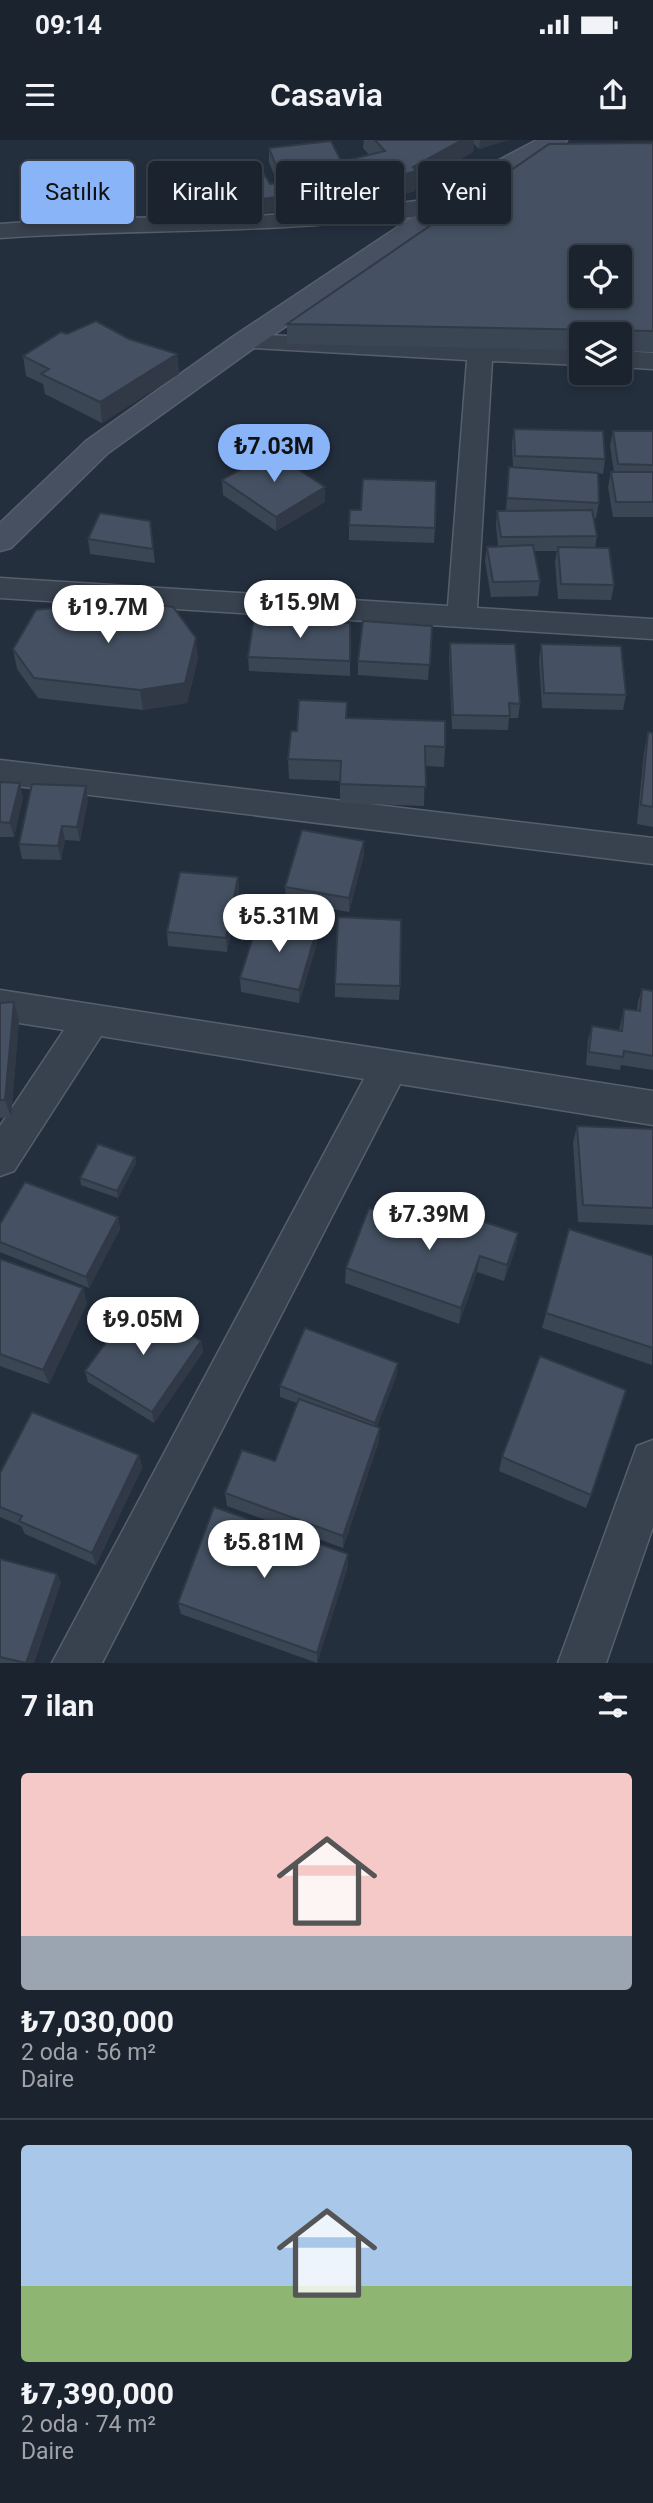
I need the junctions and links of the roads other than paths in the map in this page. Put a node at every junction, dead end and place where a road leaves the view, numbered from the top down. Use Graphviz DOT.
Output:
graph roads {
  1 [pos="552,148"];
  2 [pos="511,171"];
  3 [pos="418,208"];
  4 [pos="421,224"];
  5 [pos="0,231"];
  6 [pos="244,342"];
  7 [pos="481,353"];
  8 [pos="569,357"];
  9 [pos="632,360"];
  10 [pos="653,361"];
  11 [pos="0,541"];
  12 [pos="0,588"];
  13 [pos="462,615"];
  14 [pos="653,629"];
  15 [pos="0,772"];
  16 [pos="653,851"];
  17 [pos="0,1006"];
  18 [pos="91,1020"];
  19 [pos="390,1067"];
  20 [pos="653,1108"];
  21 [pos="0,1159"];
  22 [pos="653,1462"];
  23 [pos="76,1663"];
  24 [pos="582,1663"];
  1 -- 2 [label="street"];
  3 -- 5 [label="street"];
  4 -- 6 [label="street"];
  6 -- 7 [label="street"];
  6 -- 11 [label="street"];
  7 -- 8 [label="street"];
  7 -- 13 [label="street"];
  9 -- 10 [label="street"];
  12 -- 13 [label="street"];
  13 -- 14 [label="street"];
  15 -- 16 [label="street"];
  17 -- 18 [label="street"];
  18 -- 19 [label="street"];
  18 -- 21 [label="street"];
  19 -- 20 [label="street"];
  19 -- 23 [label="street"];
  22 -- 24 [label="street"];
}
